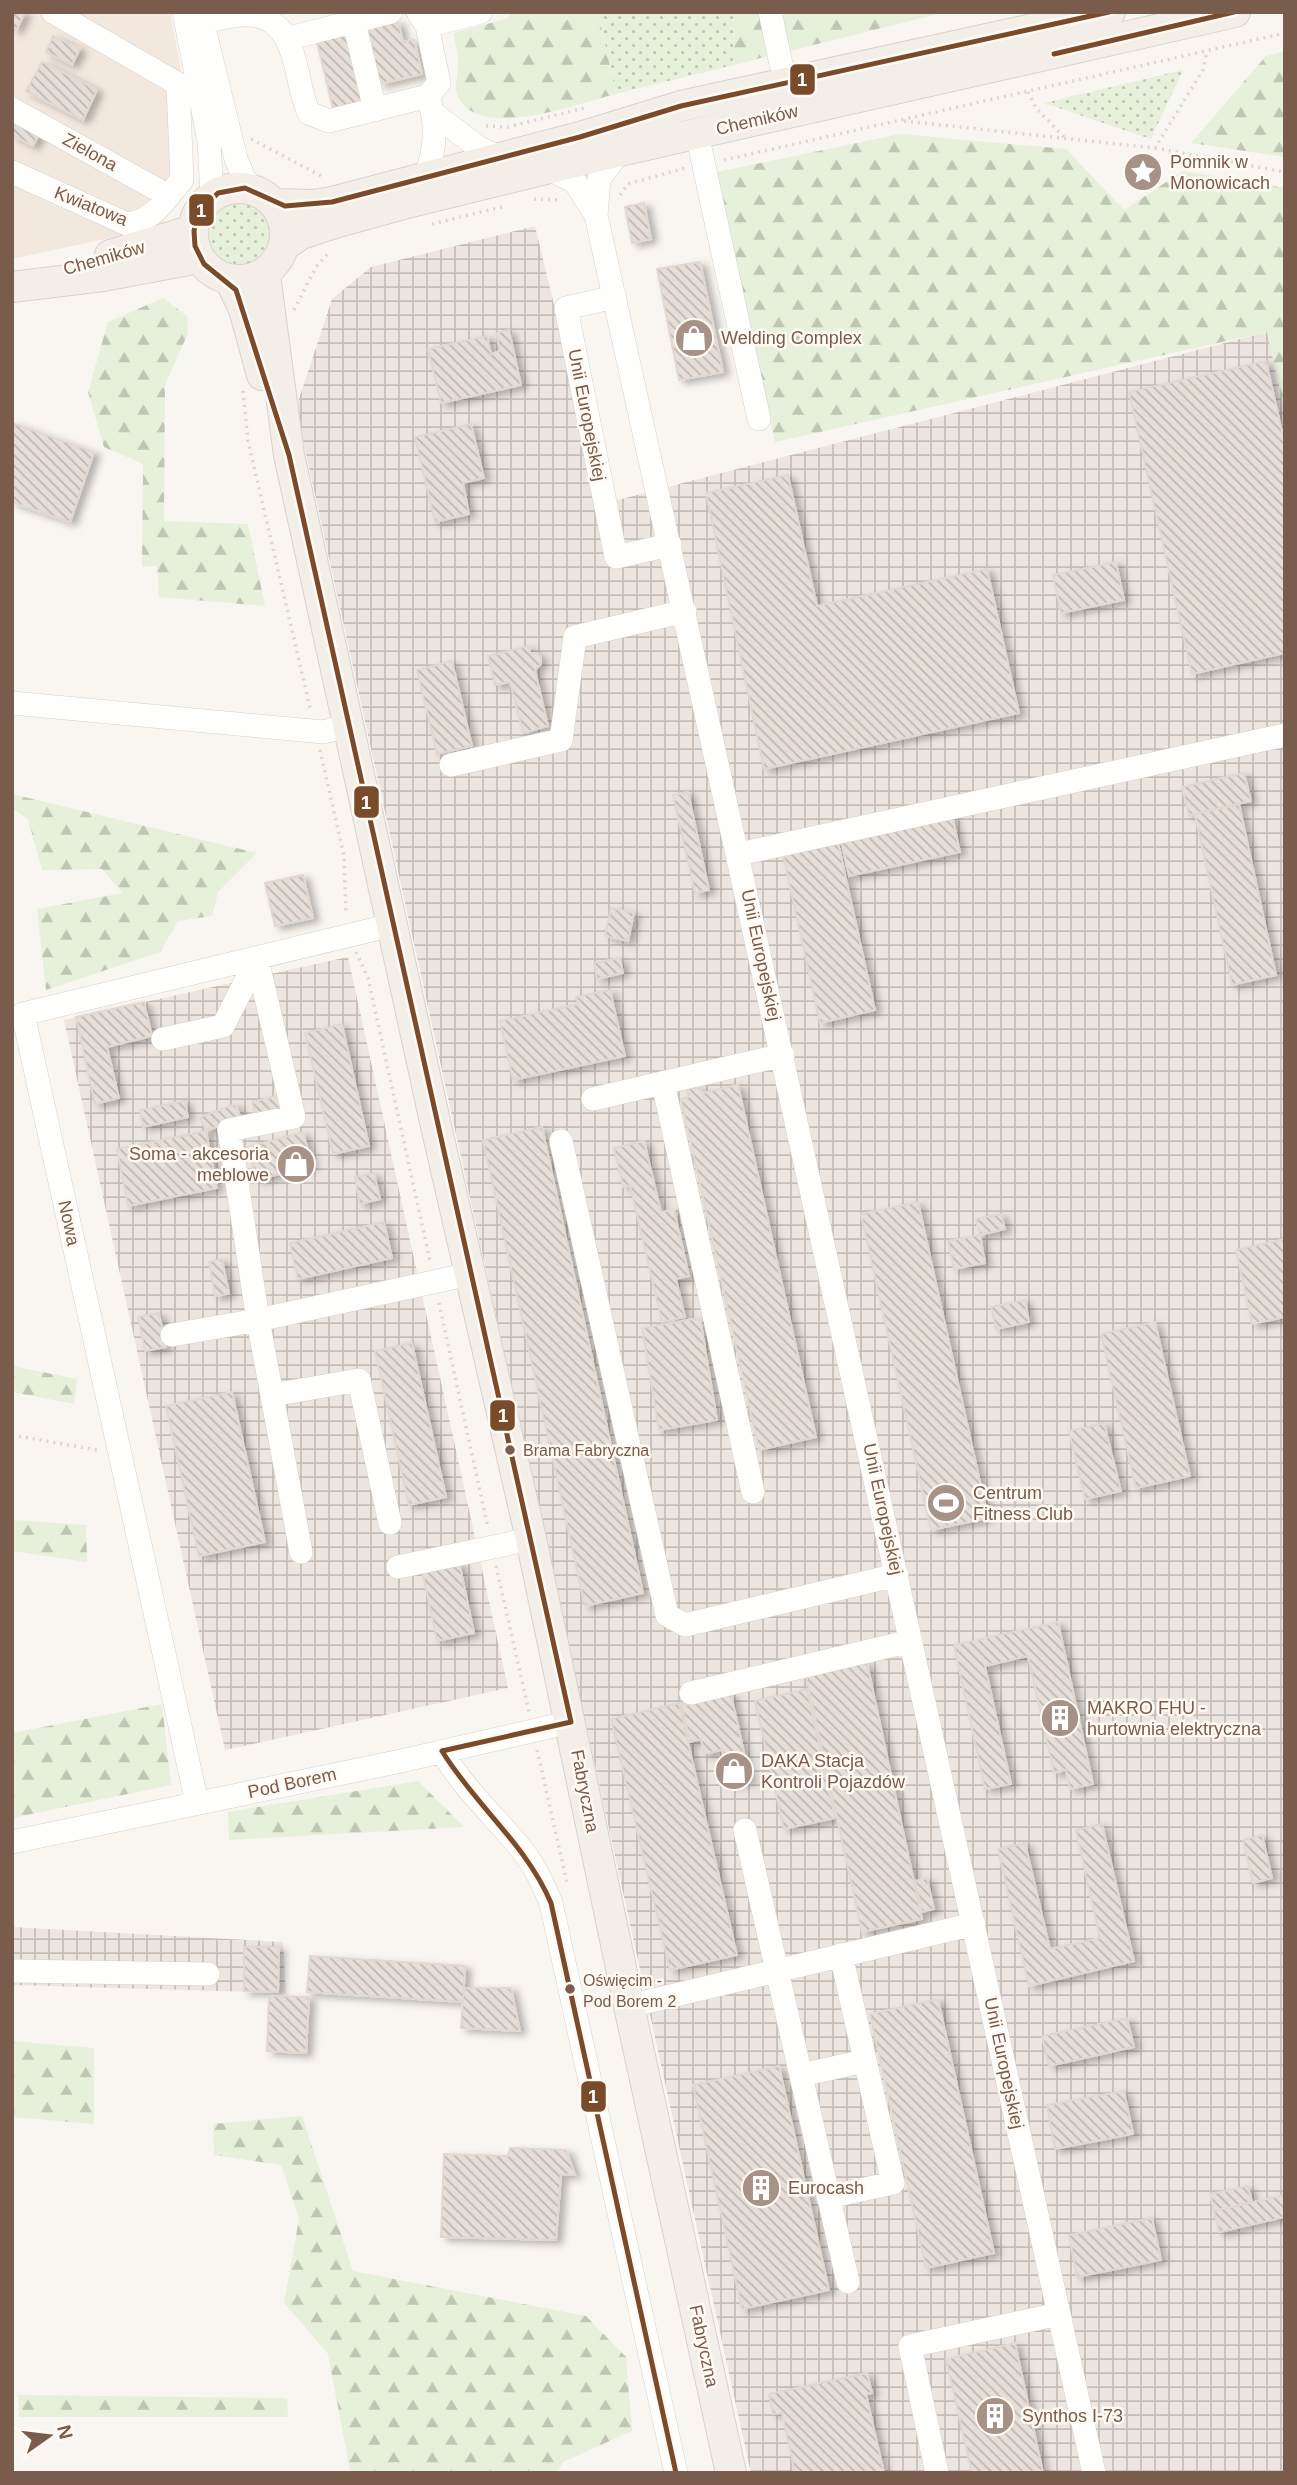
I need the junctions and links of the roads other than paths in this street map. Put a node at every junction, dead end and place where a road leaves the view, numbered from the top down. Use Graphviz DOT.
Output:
graph roads {
  1 [pos="53,12"];
  2 [pos="391,12"];
  3 [pos="481,12"];
  4 [pos="770,12"];
  5 [pos="1110,12"];
  6 [pos="1235,12"];
  7 [pos="193,18"];
  8 [pos="423,19"];
  9 [pos="354,22"];
  10 [pos="290,38"];
  11 [pos="781,64"];
  12 [pos="187,82"];
  13 [pos="218,90"];
  14 [pos="430,105"];
  15 [pos="12,109"];
  16 [pos="375,110"];
  17 [pos="697,134"];
  18 [pos="620,152"];
  19 [pos="498,157"];
  20 [pos="549,169"];
  21 [pos="12,172"];
  22 [pos="426,175"];
  23 [pos="167,195"];
  24 [pos="212,196"];
  25 [pos="265,197"];
  26 [pos="596,215"];
  27 [pos="196,244"];
  28 [pos="285,244"];
  29 [pos="265,275"];
  30 [pos="230,280"];
  31 [pos="14,287"];
  32 [pos="615,297"];
  33 [pos="759,419"];
  34 [pos="289,455"];
  35 [pos="670,545"];
  36 [pos="685,611"];
  37 [pos="12,703"];
  38 [pos="348,726"];
  39 [pos="1285,735"];
  40 [pos="451,765"];
  41 [pos="739,854"];
  42 [pos="392,925"];
  43 [pos="257,959"];
  44 [pos="20,1033"];
  45 [pos="163,1039"];
  46 [pos="783,1055"];
  47 [pos="663,1083"];
  48 [pos="593,1099"];
  49 [pos="561,1140"];
  50 [pos="470,1274"];
  51 [pos="258,1320"];
  52 [pos="172,1335"];
  53 [pos="272,1395"];
  54 [pos="753,1492"];
  55 [pos="390,1523"];
  56 [pos="531,1539"];
  57 [pos="301,1552"];
  58 [pos="398,1567"];
  59 [pos="897,1575"];
  60 [pos="911,1640"];
  61 [pos="691,1693"];
  62 [pos="571,1722"];
  63 [pos="442,1752"];
  64 [pos="197,1803"];
  65 [pos="745,1830"];
  66 [pos="12,1842"];
  67 [pos="974,1924"];
  68 [pos="841,1955"];
  69 [pos="12,1971"];
  70 [pos="777,1971"];
  71 [pos="208,1974"];
  72 [pos="629,2006"];
  73 [pos="865,2061"];
  74 [pos="801,2075"];
  75 [pos="828,2197"];
  76 [pos="848,2282"];
  77 [pos="1059,2314"];
  78 [pos="676,2473"];
  79 [pos="731,2473"];
  80 [pos="937,2473"];
  81 [pos="1094,2473"];
  1 -- 12 [label="street"];
  2 -- 9 [label="street"];
  3 -- 8 [label="street"];
  4 -- 11 [label="street"];
  5 -- 19 [label="main road, Chemików"];
  6 -- 17 [label="main road, Chemików"];
  7 -- 10 [label="street"];
  7 -- 12 [label="street"];
  7 -- 13 [label="street"];
  8 -- 14 [label="street"];
  9 -- 10 [label="street"];
  9 -- 16 [label="street"];
  10 -- 16 [label="street"];
  12 -- 13 [label="street"];
  12 -- 23 [label="street, Kwiatowa"];
  12 -- 24 [label="street"];
  13 -- 25 [label="street"];
  14 -- 16 [label="street"];
  14 -- 19 [label="street"];
  14 -- 22 [label="street"];
  15 -- 23 [label="street, Zielona"];
  17 -- 18 [label="main road, Chemików"];
  17 -- 33 [label="street"];
  18 -- 20 [label="main road, Chemików"];
  18 -- 26 [label="street, Unii Europejskiej"];
  19 -- 22 [label="main road, Chemików"];
  20 -- 26 [label="street, Unii Europejskiej"];
  20 -- 28 [label="main road, Chemików"];
  21 -- 23 [label="street, Kwiatowa"];
  22 -- 25 [label="main road, Chemików"];
  24 -- 25 [label="main road"];
  24 -- 27 [label="main road"];
  25 -- 28 [label="main road"];
  26 -- 32 [label="street, Unii Europejskiej"];
  27 -- 30 [label="main road"];
  27 -- 31 [label="main road, Chemików"];
  28 -- 29 [label="main road"];
  29 -- 30 [label="main road"];
  29 -- 34 [label="main road, Fabryczna"];
  30 -- 34 [label="main road, Fabryczna"];
  32 -- 35 [label="street, Unii Europejskiej"];
  32 -- 35 [label="street, Unii Europejskiej"];
  34 -- 38 [label="main road, Fabryczna"];
  35 -- 36 [label="street, Unii Europejskiej"];
  36 -- 40 [label="street"];
  36 -- 41 [label="street, Unii Europejskiej"];
  37 -- 38 [label="street"];
  38 -- 42 [label="main road, Fabryczna"];
  39 -- 41 [label="street"];
  41 -- 46 [label="street, Unii Europejskiej"];
  42 -- 43 [label="street, Nowa"];
  42 -- 50 [label="main road, Fabryczna"];
  43 -- 44 [label="street, Nowa"];
  43 -- 45 [label="street"];
  43 -- 51 [label="street"];
  44 -- 64 [label="street, Nowa"];
  46 -- 47 [label="street"];
  46 -- 59 [label="street, Unii Europejskiej"];
  47 -- 48 [label="street"];
  47 -- 54 [label="street"];
  49 -- 59 [label="street"];
  50 -- 51 [label="street"];
  50 -- 56 [label="main road, Fabryczna"];
  51 -- 52 [label="street"];
  51 -- 53 [label="street"];
  53 -- 55 [label="street"];
  53 -- 57 [label="street"];
  56 -- 58 [label="street"];
  56 -- 62 [label="main road, Fabryczna"];
  59 -- 60 [label="street, Unii Europejskiej"];
  60 -- 61 [label="street"];
  60 -- 67 [label="street, Unii Europejskiej"];
  62 -- 63 [label="street, Pod Borem"];
  62 -- 72 [label="main road, Fabryczna"];
  63 -- 64 [label="street, Pod Borem"];
  63 -- 78 [label="street"];
  64 -- 66 [label="street, Pod Borem"];
  65 -- 70 [label="street"];
  67 -- 68 [label="street"];
  67 -- 77 [label="street, Unii Europejskiej"];
  68 -- 70 [label="street"];
  68 -- 73 [label="street"];
  69 -- 71 [label="street"];
  70 -- 72 [label="street"];
  70 -- 74 [label="street"];
  72 -- 79 [label="main road, Fabryczna"];
  73 -- 74 [label="street"];
  73 -- 75 [label="street"];
  74 -- 75 [label="street"];
  75 -- 76 [label="street"];
  77 -- 80 [label="street"];
  77 -- 81 [label="street, Unii Europejskiej"];
}
